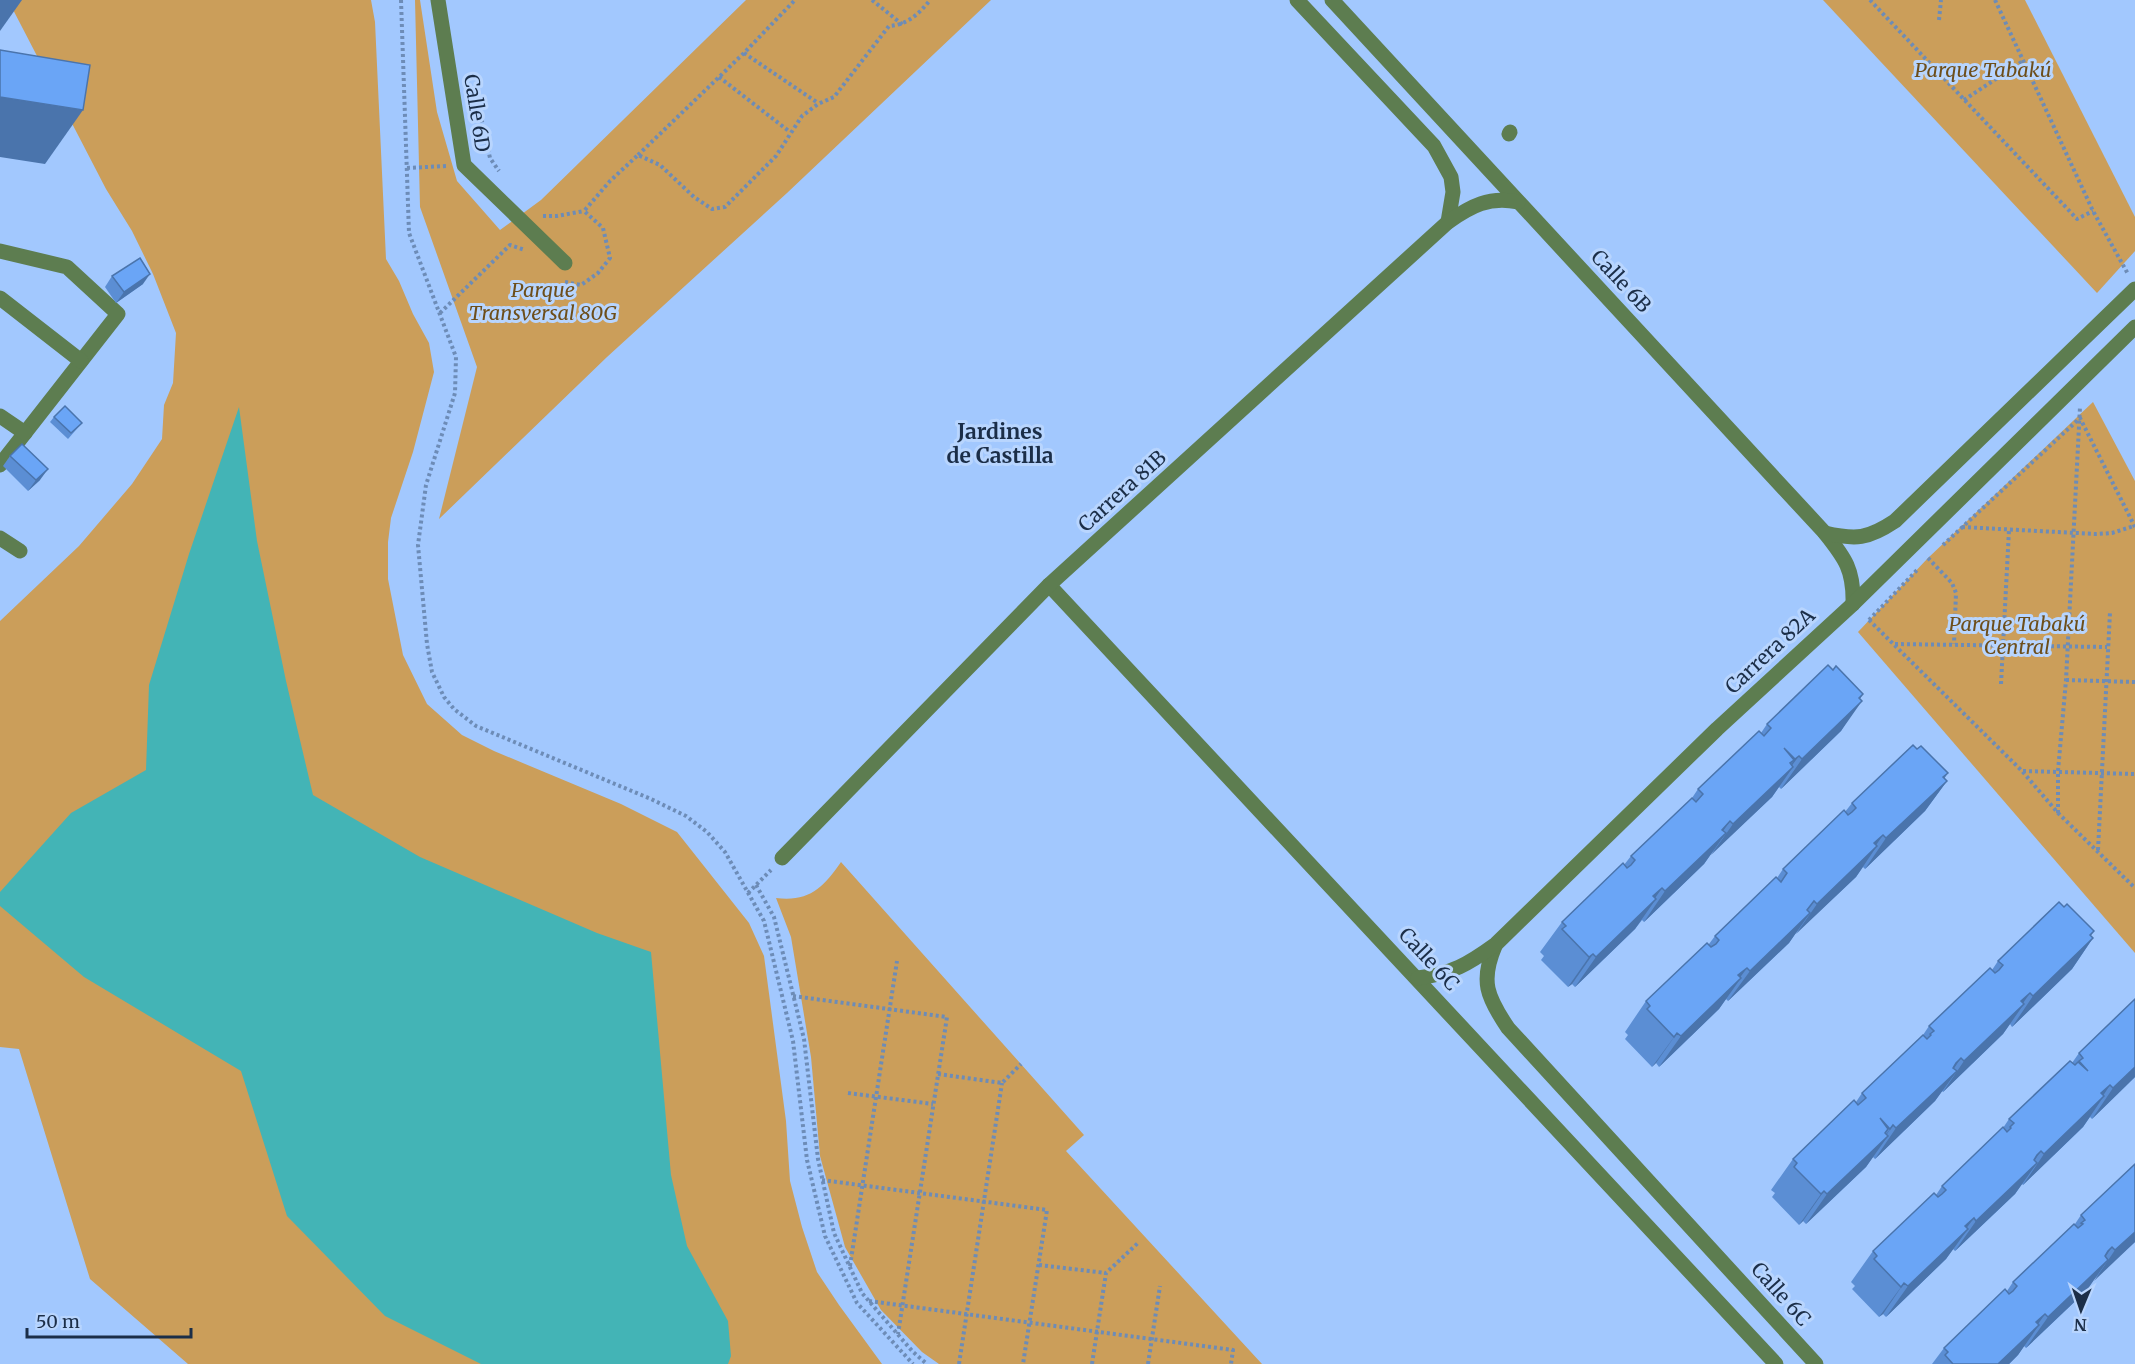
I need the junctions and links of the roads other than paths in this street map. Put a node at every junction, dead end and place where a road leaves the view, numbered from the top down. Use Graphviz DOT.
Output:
graph roads {
  1 [pos="438,0"];
  2 [pos="1297,0"];
  3 [pos="1332,0"];
  4 [pos="1518,202"];
  5 [pos="1448,222"];
  6 [pos="0,251"];
  7 [pos="565,263"];
  8 [pos="2132,283"];
  9 [pos="0,298"];
  10 [pos="2135,327"];
  11 [pos="81,361"];
  12 [pos="0,416"];
  13 [pos="25,433"];
  14 [pos="0,465"];
  15 [pos="1825,533"];
  16 [pos="0,538"];
  17 [pos="20,552"];
  18 [pos="1049,585"];
  19 [pos="1852,604"];
  20 [pos="782,858"];
  21 [pos="1496,944"];
  22 [pos="1418,978"];
  23 [pos="1776,1364"];
  24 [pos="1816,1364"];
  1 -- 7 [label="street, Calle 6D"];
  2 -- 5 [label="street"];
  3 -- 4 [label="street, Calle 6B"];
  4 -- 5 [label="street, Carrera 81B"];
  4 -- 15 [label="street, Calle 6B"];
  5 -- 18 [label="street, Carrera 81B"];
  6 -- 11 [label="street"];
  8 -- 15 [label="street"];
  9 -- 11 [label="street"];
  10 -- 19 [label="street, Carrera 82A"];
  11 -- 13 [label="street"];
  12 -- 13 [label="street"];
  13 -- 14 [label="street"];
  15 -- 19 [label="street, Calle 6B"];
  16 -- 17 [label="street"];
  18 -- 20 [label="street, Carrera 81B"];
  18 -- 22 [label="street, Calle 6C"];
  19 -- 21 [label="street, Carrera 82A"];
  21 -- 22 [label="street, Carrera 82A"];
  21 -- 24 [label="street, Calle 6C"];
  22 -- 23 [label="street, Calle 6C"];
}
